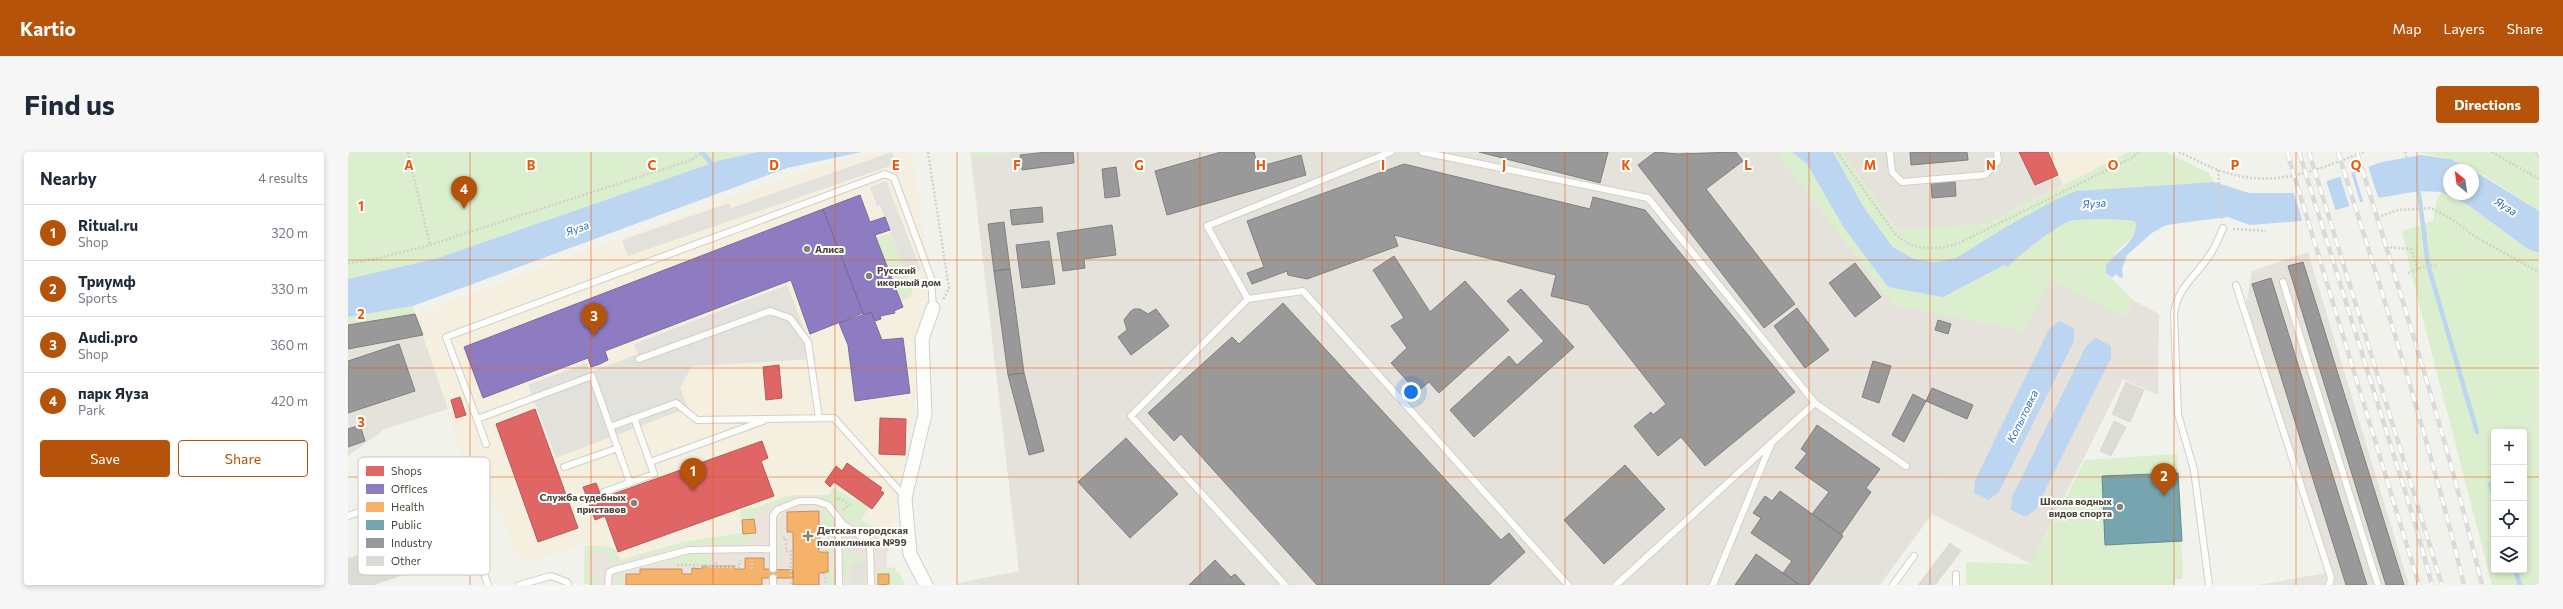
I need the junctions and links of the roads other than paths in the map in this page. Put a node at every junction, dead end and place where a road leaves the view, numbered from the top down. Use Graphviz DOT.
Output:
graph roads {
  1 [pos="1391,152"];
  2 [pos="1422,152"];
  3 [pos="1890,152"];
  4 [pos="1997,152"];
  5 [pos="2223,225"];
  6 [pos="2283,282"];
  7 [pos="2236,285"];
  8 [pos="1248,299"];
  9 [pos="933,308"];
  10 [pos="639,359"];
  11 [pos="1815,403"];
  12 [pos="634,418"];
  13 [pos="819,418"];
  14 [pos="477,419"];
  15 [pos="769,419"];
  16 [pos="610,427"];
  17 [pos="1772,442"];
  18 [pos="486,444"];
  19 [pos="618,448"];
  20 [pos="650,462"];
  21 [pos="1906,466"];
  22 [pos="564,467"];
  23 [pos="630,483"];
  24 [pos="604,492"];
  25 [pos="905,498"];
  26 [pos="358,512"];
  27 [pos="348,516"];
  28 [pos="838,518"];
  29 [pos="773,549"];
  30 [pos="1914,556"];
  31 [pos="773,570"];
  32 [pos="1956,574"];
  33 [pos="485,575"];
  34 [pos="773,578"];
  35 [pos="488,585"];
  36 [pos="519,585"];
  37 [pos="568,585"];
  38 [pos="608,585"];
  39 [pos="773,585"];
  40 [pos="839,585"];
  41 [pos="871,585"];
  42 [pos="926,585"];
  43 [pos="1285,585"];
  44 [pos="1568,585"];
  45 [pos="1616,585"];
  46 [pos="1713,585"];
  47 [pos="1893,585"];
  48 [pos="1956,585"];
  49 [pos="2210,585"];
  50 [pos="2329,585"];
  51 [pos="2378,585"];
  1 -- 8 [label="lane"];
  2 -- 11 [label="lane"];
  3 -- 4 [label="lane"];
  5 -- 49 [label="lane"];
  6 -- 51 [label="lane"];
  7 -- 50 [label="lane"];
  8 -- 43 [label="lane"];
  8 -- 44 [label="lane"];
  9 -- 14 [label="lane"];
  9 -- 25 [label="street"];
  10 -- 13 [label="lane"];
  11 -- 17 [label="lane"];
  11 -- 21 [label="lane"];
  12 -- 15 [label="lane"];
  12 -- 16 [label="lane"];
  12 -- 20 [label="lane"];
  13 -- 15 [label="lane"];
  13 -- 25 [label="lane"];
  14 -- 16 [label="lane"];
  14 -- 18 [label="lane"];
  15 -- 20 [label="lane"];
  16 -- 19 [label="lane"];
  17 -- 45 [label="lane"];
  17 -- 46 [label="lane"];
  19 -- 22 [label="lane"];
  19 -- 23 [label="lane"];
  20 -- 23 [label="lane"];
  23 -- 24 [label="lane"];
  25 -- 42 [label="street"];
  26 -- 27 [label="lane"];
  28 -- 29 [label="lane"];
  28 -- 40 [label="lane"];
  28 -- 41 [label="lane"];
  29 -- 31 [label="lane"];
  29 -- 38 [label="lane"];
  30 -- 47 [label="lane"];
  32 -- 48 [label="lane"];
  33 -- 35 [label="lane"];
  34 -- 39 [label="lane"];
  36 -- 37 [label="lane"];
}
